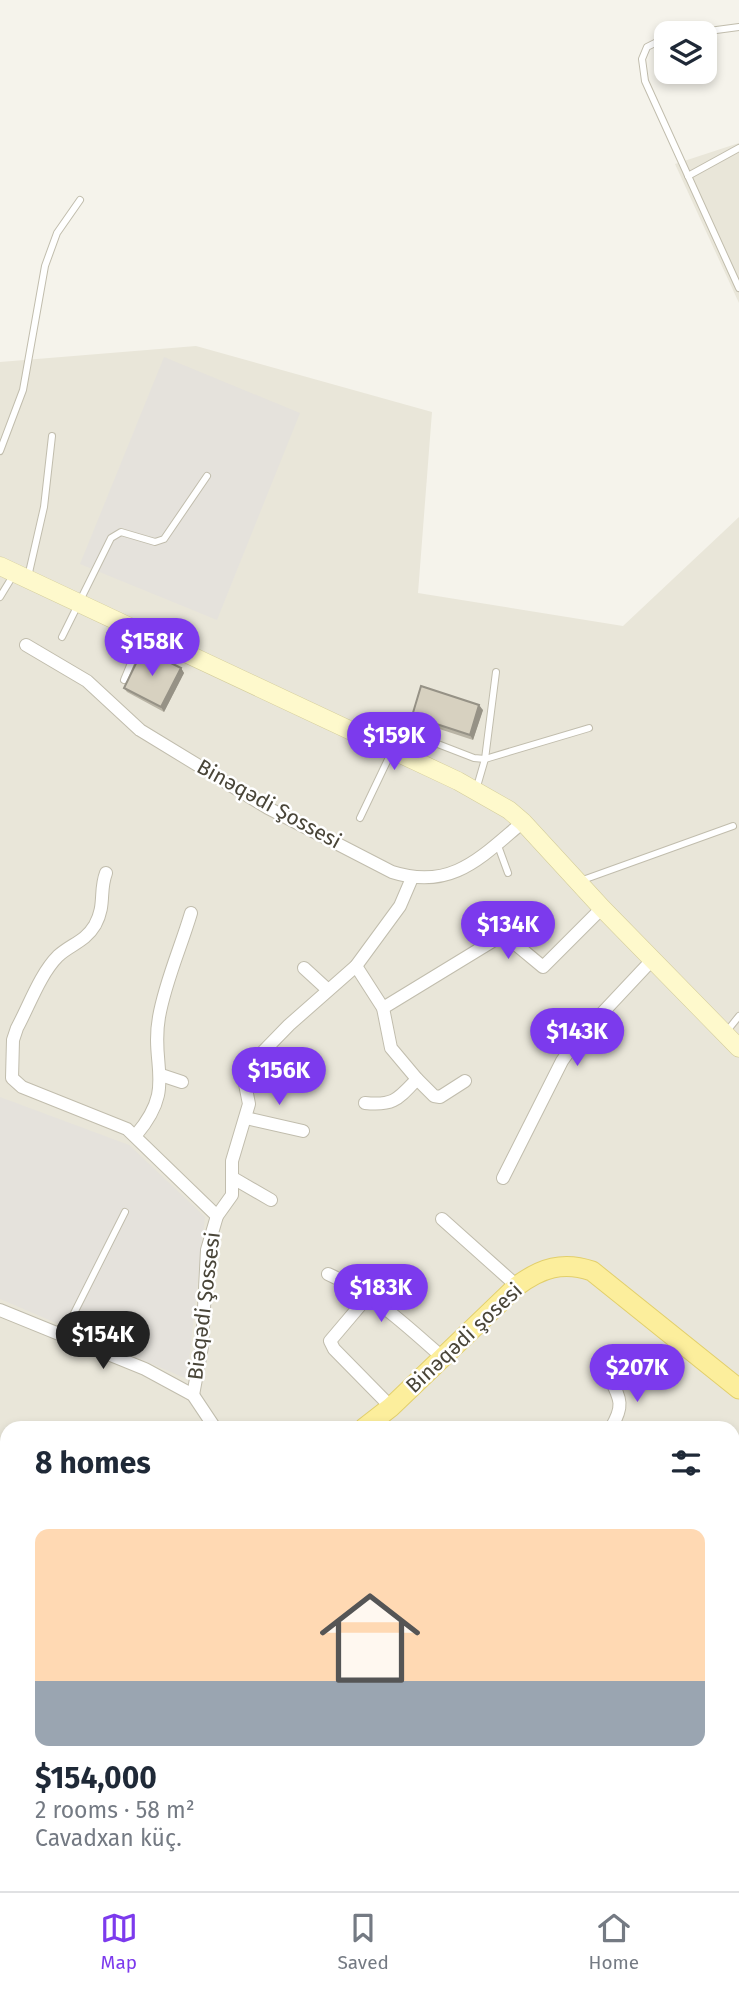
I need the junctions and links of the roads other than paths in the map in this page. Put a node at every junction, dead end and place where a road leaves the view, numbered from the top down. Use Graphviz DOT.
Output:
graph roads {
  1 [pos="736,27"];
  2 [pos="717,30"];
  3 [pos="739,37"];
  4 [pos="654,44"];
  5 [pos="739,148"];
  6 [pos="688,176"];
  7 [pos="80,200"];
  8 [pos="739,288"];
  9 [pos="52,436"];
  10 [pos="0,451"];
  11 [pos="207,476"];
  12 [pos="14,572"];
  13 [pos="0,597"];
  14 [pos="78,602"];
  15 [pos="144,632"];
  16 [pos="62,637"];
  17 [pos="26,645"];
  18 [pos="496,672"];
  19 [pos="124,680"];
  20 [pos="589,728"];
  21 [pos="417,736"];
  22 [pos="393,750"];
  23 [pos="485,759"];
  24 [pos="476,791"];
  25 [pos="360,818"];
  26 [pos="523,822"];
  27 [pos="733,826"];
  28 [pos="497,844"];
  29 [pos="106,873"];
  30 [pos="508,873"];
  31 [pos="412,878"];
  32 [pos="579,881"];
  33 [pos="602,908"];
  34 [pos="191,913"];
  35 [pos="652,960"];
  36 [pos="356,966"];
  37 [pos="304,968"];
  38 [pos="328,990"];
  39 [pos="383,1008"];
  40 [pos="739,1016"];
  41 [pos="725,1033"];
  42 [pos="739,1048"];
  43 [pos="161,1075"];
  44 [pos="417,1079"];
  45 [pos="465,1081"];
  46 [pos="182,1082"];
  47 [pos="365,1103"];
  48 [pos="246,1118"];
  49 [pos="303,1131"];
  50 [pos="136,1135"];
  51 [pos="233,1178"];
  52 [pos="503,1178"];
  53 [pos="271,1200"];
  54 [pos="125,1212"];
  55 [pos="216,1216"];
  56 [pos="442,1219"];
  57 [pos="328,1274"];
  58 [pos="517,1286"];
  59 [pos="369,1295"];
  60 [pos="0,1310"];
  61 [pos="63,1337"];
  62 [pos="443,1358"];
  63 [pos="610,1378"];
  64 [pos="735,1385"];
  65 [pos="193,1395"];
  66 [pos="391,1407"];
  67 [pos="210,1421"];
  68 [pos="374,1421"];
  69 [pos="615,1421"];
  1 -- 2 [label="lane"];
  1 -- 3 [label="lane"];
  4 -- 6 [label="lane"];
  5 -- 6 [label="lane"];
  6 -- 8 [label="lane"];
  7 -- 10 [label="lane"];
  9 -- 12 [label="lane"];
  11 -- 14 [label="lane"];
  12 -- 13 [label="lane"];
  12 -- 14 [label="main road"];
  14 -- 15 [label="main road"];
  14 -- 16 [label="lane"];
  15 -- 19 [label="lane"];
  15 -- 22 [label="main road"];
  17 -- 31 [label="street, Binəqədi Şossesi"];
  18 -- 23 [label="lane"];
  20 -- 23 [label="lane"];
  21 -- 23 [label="lane"];
  22 -- 24 [label="main road"];
  22 -- 25 [label="lane"];
  23 -- 24 [label="lane"];
  24 -- 26 [label="main road"];
  26 -- 28 [label="street, Binəqədi Şossesi"];
  26 -- 32 [label="main road"];
  27 -- 32 [label="lane"];
  28 -- 30 [label="lane"];
  28 -- 31 [label="street, Binəqədi Şossesi"];
  29 -- 50 [label="street, Biəqədi Şossesi"];
  31 -- 36 [label="street, Biəqədi Şossesi"];
  32 -- 33 [label="main road"];
  33 -- 35 [label="main road"];
  33 -- 39 [label="street"];
  34 -- 43 [label="street"];
  35 -- 41 [label="main road"];
  35 -- 52 [label="street"];
  36 -- 38 [label="street, Biəqədi Şossesi"];
  36 -- 39 [label="street"];
  37 -- 38 [label="street"];
  38 -- 48 [label="street, Biəqədi Şossesi"];
  39 -- 44 [label="street"];
  40 -- 41 [label="lane"];
  41 -- 42 [label="main road"];
  43 -- 46 [label="street"];
  43 -- 50 [label="street"];
  44 -- 45 [label="street"];
  44 -- 47 [label="street"];
  48 -- 49 [label="street"];
  48 -- 51 [label="street, Biəqədi Şossesi"];
  50 -- 55 [label="street, Biəqədi Şossesi"];
  51 -- 53 [label="street"];
  51 -- 55 [label="street, Biəqədi Şossesi"];
  54 -- 61 [label="lane"];
  55 -- 65 [label="street, Biəqədi Şossesi"];
  56 -- 58 [label="street"];
  57 -- 59 [label="street"];
  58 -- 62 [label="main road, Binəqədi şosesi"];
  58 -- 64 [label="main road, Binəqədi şosesi"];
  59 -- 62 [label="street"];
  59 -- 66 [label="street"];
  60 -- 61 [label="street"];
  61 -- 65 [label="street"];
  62 -- 66 [label="main road, Binəqədi şosesi"];
  63 -- 69 [label="street"];
  65 -- 67 [label="street"];
  66 -- 68 [label="main road, Binəqədi şosesi"];
}
